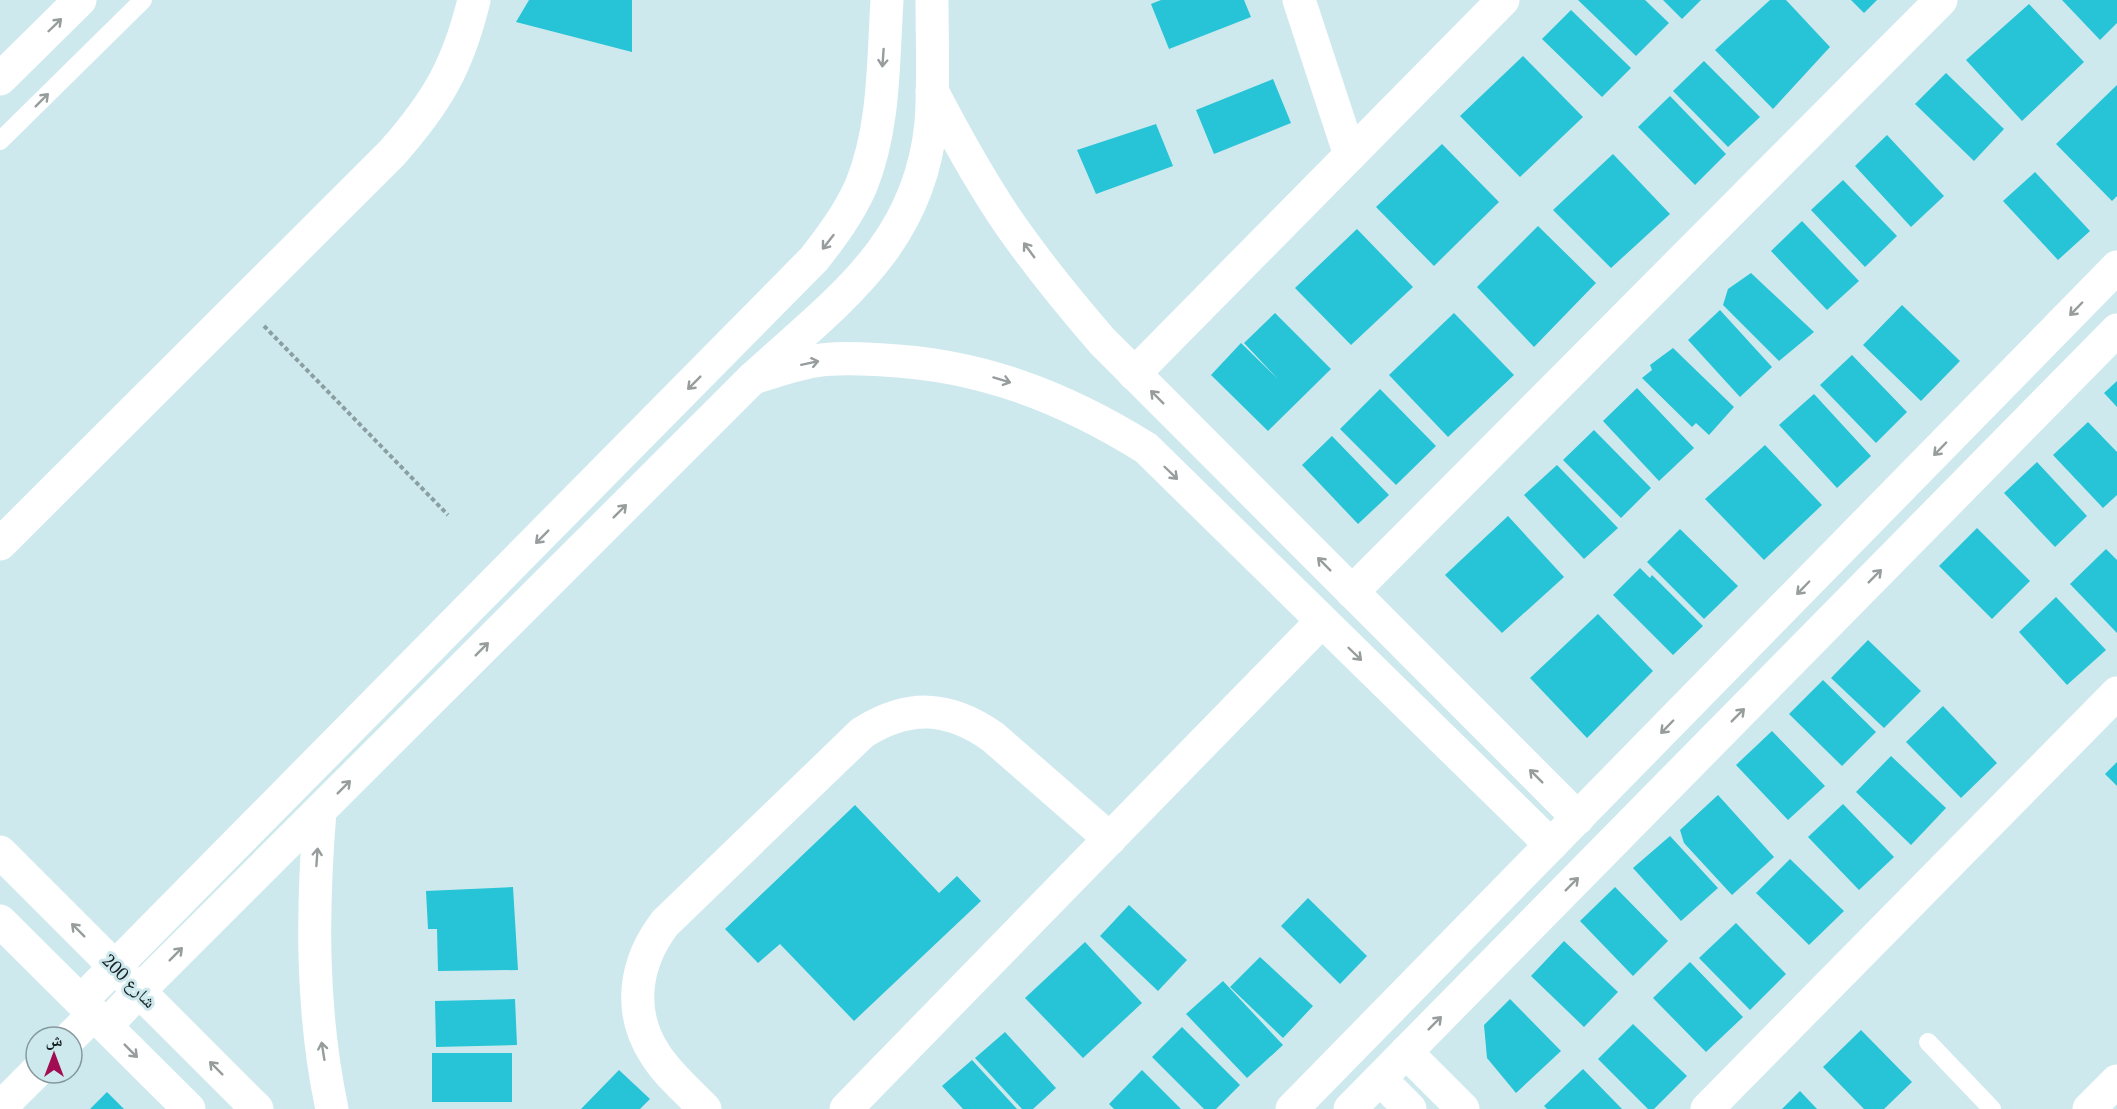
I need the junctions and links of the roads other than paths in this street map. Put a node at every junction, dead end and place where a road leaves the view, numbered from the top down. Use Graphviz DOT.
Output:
graph roads {
  1 [pos="80,0"];
  2 [pos="143,0"];
  3 [pos="474,0"];
  4 [pos="887,0"];
  5 [pos="932,0"];
  6 [pos="1299,0"];
  7 [pos="1503,0"];
  8 [pos="1941,0"];
  9 [pos="0,79"];
  10 [pos="932,91"];
  11 [pos="0,141"];
  12 [pos="1350,155"];
  13 [pos="2117,267"];
  14 [pos="2117,330"];
  15 [pos="725,352"];
  16 [pos="1134,374"];
  17 [pos="753,378"];
  18 [pos="0,544"];
  19 [pos="1352,592"];
  20 [pos="1322,621"];
  21 [pos="2117,693"];
  22 [pos="320,811"];
  23 [pos="1578,818"];
  24 [pos="1110,839"];
  25 [pos="1551,845"];
  26 [pos="0,852"];
  27 [pos="0,921"];
  28 [pos="114,966"];
  29 [pos="139,991"];
  30 [pos="94,1014"];
  31 [pos="83,1025"];
  32 [pos="1928,1042"];
  33 [pos="1406,1052"];
  34 [pos="1380,1079"];
  35 [pos="2117,1081"];
  36 [pos="24,1084"];
  37 [pos="0,1108"];
  38 [pos="189,1109"];
  39 [pos="257,1109"];
  40 [pos="332,1109"];
  41 [pos="705,1109"];
  42 [pos="846,1109"];
  43 [pos="1292,1109"];
  44 [pos="1350,1109"];
  45 [pos="1410,1109"];
  46 [pos="1463,1109"];
  47 [pos="1707,1109"];
  48 [pos="1992,1109"];
  49 [pos="2089,1109"];
  9 -- 1 [label="street, one-way"];
  11 -- 2 [label="lane, one-way"];
  3 -- 18 [label="street"];
  4 -- 15 [label="street, one-way"];
  5 -- 10 [label="street"];
  6 -- 12 [label="street"];
  7 -- 12 [label="street"];
  8 -- 19 [label="street"];
  16 -- 10 [label="street, one-way"];
  10 -- 17 [label="street"];
  12 -- 16 [label="street"];
  13 -- 23 [label="street, one-way"];
  33 -- 14 [label="street, one-way"];
  15 -- 17 [label="street"];
  15 -- 28 [label="street, one-way"];
  19 -- 16 [label="street, one-way"];
  17 -- 20 [label="street, one-way"];
  22 -- 17 [label="street, one-way"];
  23 -- 19 [label="street, one-way"];
  20 -- 24 [label="street"];
  20 -- 25 [label="street, one-way"];
  21 -- 47 [label="street"];
  29 -- 22 [label="street, one-way"];
  40 -- 22 [label="street, one-way"];
  23 -- 25 [label="street"];
  24 -- 41 [label="street"];
  24 -- 42 [label="street"];
  25 -- 43 [label="street"];
  28 -- 26 [label="street, شارع 200, one-way"];
  27 -- 30 [label="street"];
  28 -- 29 [label="street, شارع 200"];
  28 -- 30 [label="street"];
  29 -- 30 [label="street"];
  39 -- 29 [label="street, شارع 200, one-way"];
  30 -- 31 [label="street"];
  30 -- 38 [label="street, one-way"];
  32 -- 48 [label="lane"];
  33 -- 34 [label="street"];
  33 -- 46 [label="street"];
  34 -- 44 [label="street"];
  34 -- 45 [label="street"];
  35 -- 49 [label="street"];
  36 -- 37 [label="street"];
}
